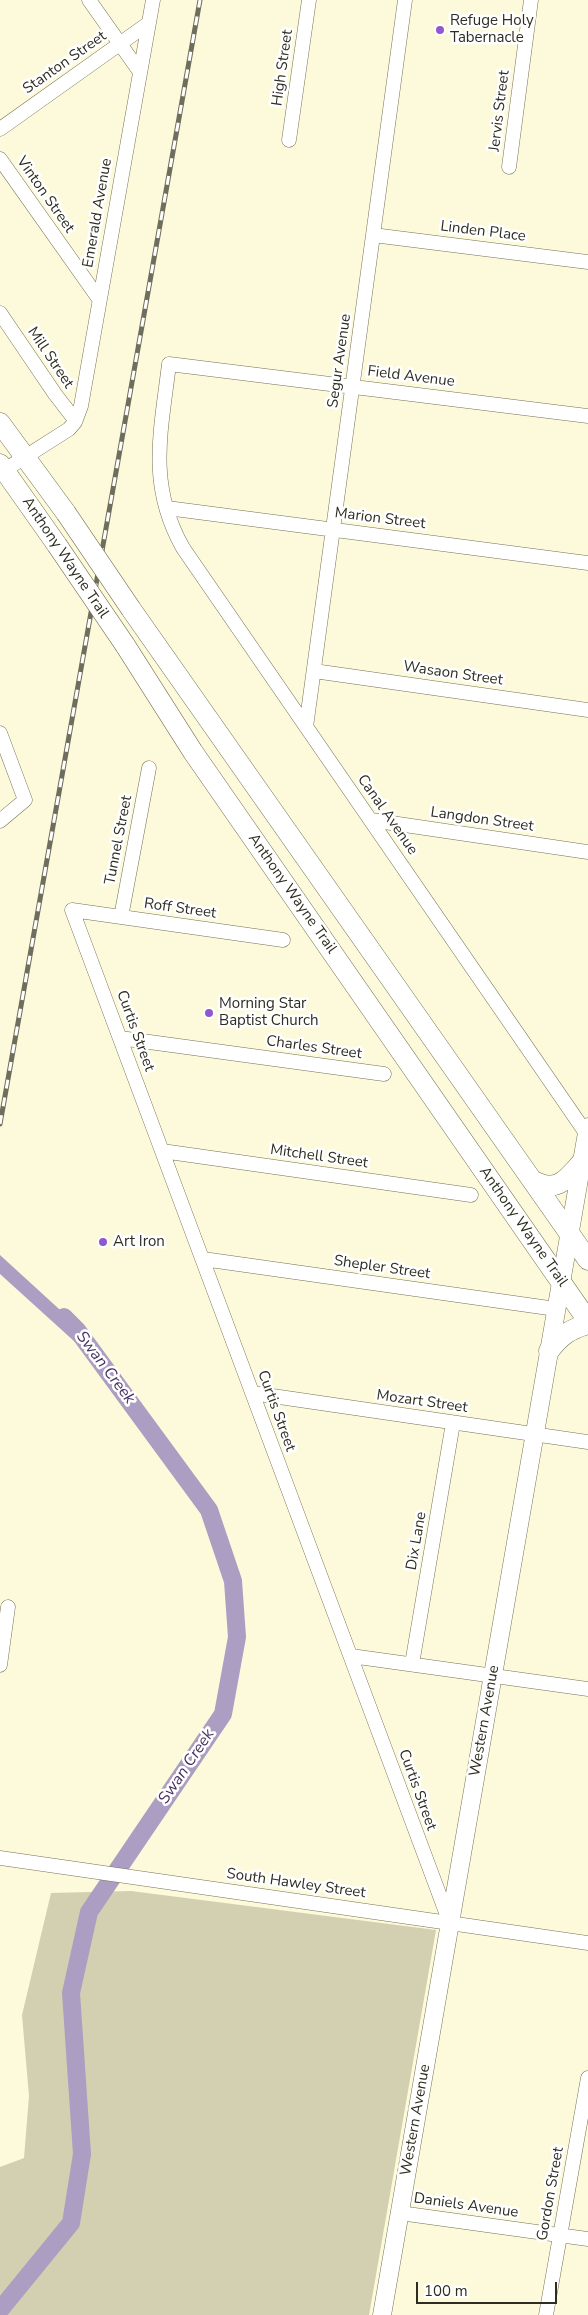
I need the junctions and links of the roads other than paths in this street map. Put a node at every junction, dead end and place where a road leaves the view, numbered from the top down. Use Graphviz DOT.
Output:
graph roads {
  1 [pos="89,0"];
  2 [pos="153,0"];
  3 [pos="309,0"];
  4 [pos="405,0"];
  5 [pos="531,0"];
  6 [pos="149,23"];
  7 [pos="120,44"];
  8 [pos="140,72"];
  9 [pos="0,129"];
  10 [pos="289,140"];
  11 [pos="0,159"];
  12 [pos="509,167"];
  13 [pos="373,235"];
  14 [pos="588,262"];
  15 [pos="99,299"];
  16 [pos="0,313"];
  17 [pos="169,364"];
  18 [pos="353,386"];
  19 [pos="588,416"];
  20 [pos="0,422"];
  21 [pos="72,424"];
  22 [pos="25,457"];
  23 [pos="1,469"];
  24 [pos="167,508"];
  25 [pos="333,529"];
  26 [pos="588,562"];
  27 [pos="314,671"];
  28 [pos="588,710"];
  29 [pos="306,727"];
  30 [pos="0,733"];
  31 [pos="149,768"];
  32 [pos="371,820"];
  33 [pos="0,821"];
  34 [pos="588,852"];
  35 [pos="72,910"];
  36 [pos="121,917"];
  37 [pos="283,940"];
  38 [pos="120,1038"];
  39 [pos="384,1074"];
  40 [pos="588,1132"];
  41 [pos="162,1151"];
  42 [pos="581,1163"];
  43 [pos="534,1181"];
  44 [pos="471,1195"];
  45 [pos="570,1233"];
  46 [pos="203,1259"];
  47 [pos="588,1260"];
  48 [pos="561,1282"];
  49 [pos="556,1309"];
  50 [pos="588,1322"];
  51 [pos="549,1351"];
  52 [pos="252,1393"];
  53 [pos="453,1423"];
  54 [pos="535,1435"];
  55 [pos="588,1442"];
  56 [pos="8,1607"];
  57 [pos="351,1656"];
  58 [pos="412,1664"];
  59 [pos="0,1665"];
  60 [pos="493,1676"];
  61 [pos="588,1689"];
  62 [pos="0,1858"];
  63 [pos="450,1923"];
  64 [pos="588,1943"];
  65 [pos="588,2078"];
  66 [pos="400,2213"];
  67 [pos="560,2235"];
  68 [pos="588,2239"];
  69 [pos="382,2315"];
  70 [pos="546,2315"];
  1 -- 7 [label="street"];
  2 -- 6 [label="street, Emerald Avenue"];
  3 -- 10 [label="street, High Street"];
  4 -- 13 [label="street, Segur Avenue"];
  5 -- 12 [label="street, Jervis Street"];
  6 -- 7 [label="street, Stanton Street"];
  6 -- 8 [label="street, Emerald Avenue"];
  7 -- 8 [label="street"];
  7 -- 9 [label="street, Stanton Street"];
  8 -- 15 [label="street, Emerald Avenue"];
  11 -- 15 [label="street, Vinton Street"];
  13 -- 14 [label="street, Linden Place"];
  13 -- 18 [label="street, Segur Avenue"];
  15 -- 21 [label="street, Emerald Avenue"];
  16 -- 21 [label="street, Mill Street"];
  17 -- 18 [label="street, Field Avenue"];
  17 -- 24 [label="street, Canal Avenue"];
  18 -- 19 [label="street, Field Avenue"];
  18 -- 25 [label="street, Segur Avenue"];
  20 -- 22 [label="highway, Anthony Wayne Trail"];
  21 -- 22 [label="street"];
  22 -- 23 [label="street"];
  22 -- 43 [label="highway, Anthony Wayne Trail, bridge"];
  23 -- 48 [label="highway, Anthony Wayne Trail, bridge"];
  24 -- 25 [label="street, Marion Street"];
  24 -- 29 [label="street, Canal Avenue"];
  25 -- 26 [label="street, Marion Street"];
  25 -- 27 [label="street, Segur Avenue"];
  27 -- 28 [label="street, Wasaon Street"];
  27 -- 29 [label="street, Segur Avenue"];
  29 -- 32 [label="street, Canal Avenue"];
  30 -- 33 [label="street"];
  31 -- 36 [label="street, Tunnel Street"];
  32 -- 34 [label="street, Langdon Street"];
  32 -- 40 [label="street, Canal Avenue"];
  35 -- 36 [label="street, Roff Street"];
  35 -- 38 [label="street, Curtis Street"];
  36 -- 37 [label="street, Roff Street"];
  38 -- 39 [label="street, Charles Street"];
  38 -- 41 [label="street, Curtis Street"];
  40 -- 42 [label="main road, Western Avenue"];
  41 -- 44 [label="street, Mitchell Street"];
  41 -- 46 [label="street, Curtis Street"];
  42 -- 43 [label="highway"];
  42 -- 45 [label="main road, Western Avenue"];
  43 -- 45 [label="highway, Anthony Wayne Trail"];
  45 -- 47 [label="highway, Anthony Wayne Trail"];
  45 -- 48 [label="main road, Western Avenue"];
  46 -- 49 [label="street, Shepler Street"];
  46 -- 52 [label="street, Curtis Street"];
  48 -- 49 [label="main road, Western Avenue"];
  48 -- 50 [label="highway, Anthony Wayne Trail"];
  49 -- 51 [label="main road, Western Avenue"];
  50 -- 51 [label="highway"];
  51 -- 54 [label="main road, Western Avenue"];
  52 -- 53 [label="street, Mozart Street"];
  52 -- 57 [label="street, Curtis Street"];
  53 -- 54 [label="street, Mozart Street"];
  53 -- 58 [label="street, Dix Lane"];
  54 -- 55 [label="street, Mozart Street"];
  54 -- 60 [label="main road, Western Avenue"];
  56 -- 59 [label="street"];
  57 -- 58 [label="street"];
  57 -- 63 [label="street, Curtis Street"];
  58 -- 60 [label="street"];
  60 -- 61 [label="street"];
  60 -- 63 [label="main road, Western Avenue"];
  62 -- 63 [label="street, South Hawley Street"];
  63 -- 64 [label="street, South Hawley Street"];
  63 -- 66 [label="main road, Western Avenue"];
  65 -- 67 [label="street, Gordon Street"];
  66 -- 67 [label="street, Daniels Avenue"];
  66 -- 69 [label="main road, Western Avenue"];
  67 -- 68 [label="street, Daniels Avenue"];
  67 -- 70 [label="street, Gordon Street"];
}
